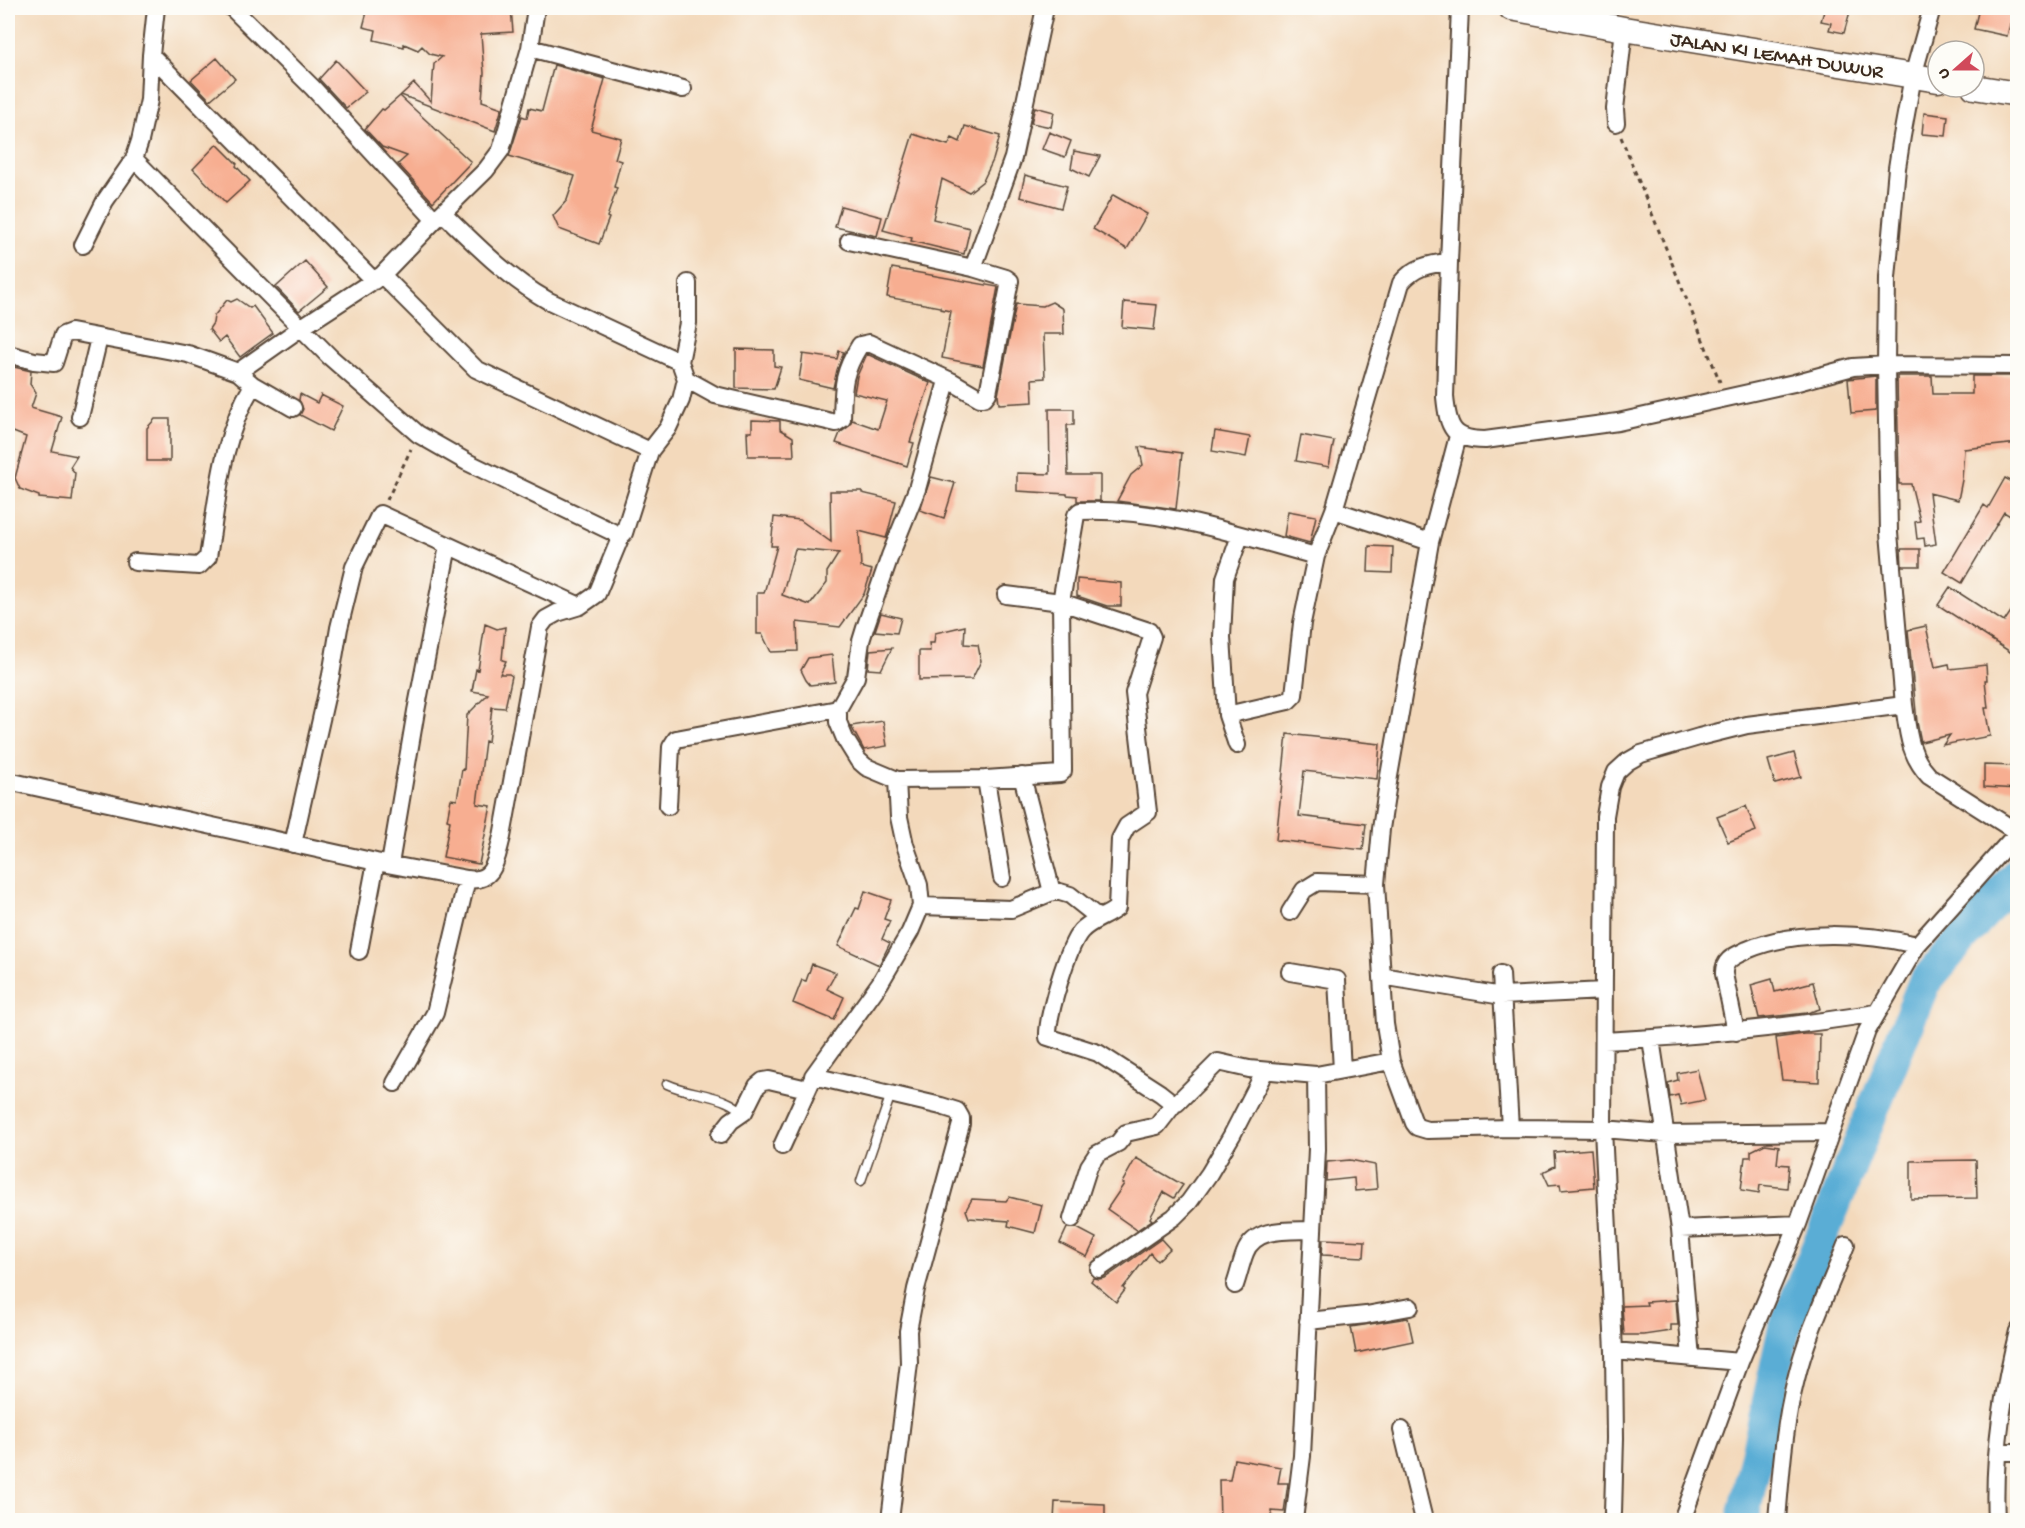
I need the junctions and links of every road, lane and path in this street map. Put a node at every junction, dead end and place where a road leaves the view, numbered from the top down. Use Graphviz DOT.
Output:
graph roads {
  1 [pos="156,8"];
  2 [pos="232,8"];
  3 [pos="536,8"];
  4 [pos="1045,8"];
  5 [pos="1460,8"];
  6 [pos="1511,8"];
  7 [pos="1932,8"];
  8 [pos="1601,16"];
  9 [pos="1624,29"];
  10 [pos="530,48"];
  11 [pos="151,55"];
  12 [pos="1913,76"];
  13 [pos="1926,78"];
  14 [pos="683,89"];
  15 [pos="1986,89"];
  16 [pos="2018,94"];
  17 [pos="1616,123"];
  18 [pos="134,159"];
  19 [pos="439,217"];
  20 [pos="849,241"];
  21 [pos="83,245"];
  22 [pos="1449,261"];
  23 [pos="973,268"];
  24 [pos="378,278"];
  25 [pos="688,283"];
  26 [pos="302,327"];
  27 [pos="99,338"];
  28 [pos="8,354"];
  29 [pos="680,362"];
  30 [pos="1886,365"];
  31 [pos="2018,366"];
  32 [pos="237,372"];
  33 [pos="947,381"];
  34 [pos="693,383"];
  35 [pos="253,386"];
  36 [pos="1726,397"];
  37 [pos="293,408"];
  38 [pos="80,417"];
  39 [pos="418,434"];
  40 [pos="1458,436"];
  41 [pos="650,451"];
  42 [pos="1334,510"];
  43 [pos="380,514"];
  44 [pos="621,536"];
  45 [pos="1240,536"];
  46 [pos="1430,542"];
  47 [pos="448,546"];
  48 [pos="1316,556"];
  49 [pos="135,562"];
  50 [pos="1006,595"];
  51 [pos="1061,602"];
  52 [pos="580,606"];
  53 [pos="1904,705"];
  54 [pos="838,709"];
  55 [pos="1227,715"];
  56 [pos="1237,746"];
  57 [pos="1022,776"];
  58 [pos="986,779"];
  59 [pos="897,780"];
  60 [pos="8,781"];
  61 [pos="668,806"];
  62 [pos="2017,832"];
  63 [pos="293,844"];
  64 [pos="383,863"];
  65 [pos="1002,878"];
  66 [pos="467,879"];
  67 [pos="1376,884"];
  68 [pos="1052,892"];
  69 [pos="921,906"];
  70 [pos="1290,912"];
  71 [pos="1099,918"];
  72 [pos="1917,945"];
  73 [pos="359,951"];
  74 [pos="1290,972"];
  75 [pos="1501,974"];
  76 [pos="1382,976"];
  77 [pos="1604,991"];
  78 [pos="1502,996"];
  79 [pos="1876,1013"];
  80 [pos="1736,1032"];
  81 [pos="1651,1039"];
  82 [pos="1604,1041"];
  83 [pos="1391,1061"];
  84 [pos="1258,1070"];
  85 [pos="1342,1070"];
  86 [pos="1316,1075"];
  87 [pos="395,1083"];
  88 [pos="810,1083"];
  89 [pos="667,1084"];
  90 [pos="891,1095"];
  91 [pos="1174,1104"];
  92 [pos="744,1112"];
  93 [pos="1510,1128"];
  94 [pos="1603,1130"];
  95 [pos="1829,1132"];
  96 [pos="1665,1134"];
  97 [pos="720,1135"];
  98 [pos="782,1146"];
  99 [pos="861,1181"];
  100 [pos="1072,1219"];
  101 [pos="1798,1224"];
  102 [pos="1680,1228"];
  103 [pos="1313,1230"];
  104 [pos="1846,1245"];
  105 [pos="1099,1269"];
  106 [pos="1235,1285"];
  107 [pos="1410,1307"];
  108 [pos="1308,1321"];
  109 [pos="2018,1331"];
  110 [pos="1614,1351"];
  111 [pos="1691,1358"];
  112 [pos="1740,1362"];
  113 [pos="1402,1430"];
  114 [pos="1999,1452"];
  115 [pos="2018,1452"];
  116 [pos="1613,1513"];
  117 [pos="890,1521"];
  118 [pos="1294,1521"];
  119 [pos="1424,1521"];
  120 [pos="1682,1521"];
  121 [pos="1777,1521"];
  122 [pos="1996,1521"];
  1 -- 11 [label="street"];
  2 -- 19 [label="street"];
  3 -- 10 [label="street"];
  4 -- 23 [label="street"];
  5 -- 22 [label="street"];
  6 -- 8 [label="main road, JALAN KI LEMAH DUWUR"];
  7 -- 12 [label="street"];
  8 -- 9 [label="main road, JALAN KI LEMAH DUWUR"];
  9 -- 12 [label="main road, JALAN KI LEMAH DUWUR"];
  9 -- 17 [label="street"];
  10 -- 14 [label="street"];
  10 -- 19 [label="street"];
  11 -- 18 [label="street"];
  11 -- 24 [label="street"];
  12 -- 13 [label="main road, JALAN KI LEMAH DUWUR"];
  12 -- 30 [label="street"];
  15 -- 16 [label="main road"];
  17 -- 36 [label="path"];
  18 -- 21 [label="street"];
  18 -- 26 [label="street"];
  19 -- 24 [label="street"];
  19 -- 29 [label="street"];
  20 -- 23 [label="street"];
  22 -- 40 [label="street"];
  22 -- 42 [label="street"];
  23 -- 33 [label="street"];
  24 -- 26 [label="street"];
  24 -- 41 [label="street"];
  25 -- 29 [label="street"];
  26 -- 32 [label="street"];
  26 -- 39 [label="street"];
  27 -- 28 [label="street"];
  27 -- 32 [label="street"];
  27 -- 38 [label="street"];
  29 -- 34 [label="street"];
  30 -- 31 [label="street"];
  30 -- 36 [label="street"];
  30 -- 53 [label="street"];
  32 -- 35 [label="street"];
  33 -- 34 [label="street"];
  33 -- 54 [label="street"];
  34 -- 41 [label="street"];
  35 -- 37 [label="street"];
  35 -- 49 [label="street"];
  36 -- 40 [label="street"];
  39 -- 43 [label="path"];
  39 -- 44 [label="street"];
  40 -- 46 [label="street"];
  41 -- 44 [label="street"];
  42 -- 46 [label="street"];
  42 -- 48 [label="street"];
  43 -- 47 [label="street"];
  43 -- 63 [label="street"];
  44 -- 52 [label="street"];
  45 -- 48 [label="street"];
  45 -- 51 [label="street"];
  45 -- 55 [label="street"];
  46 -- 67 [label="street"];
  47 -- 52 [label="street"];
  47 -- 64 [label="street"];
  48 -- 55 [label="street"];
  50 -- 51 [label="street"];
  51 -- 57 [label="street"];
  51 -- 71 [label="street"];
  52 -- 66 [label="street"];
  53 -- 62 [label="street"];
  53 -- 77 [label="street"];
  54 -- 59 [label="street"];
  54 -- 61 [label="street"];
  55 -- 56 [label="street"];
  57 -- 58 [label="street"];
  57 -- 68 [label="street"];
  58 -- 59 [label="street"];
  58 -- 65 [label="street"];
  59 -- 69 [label="street"];
  60 -- 63 [label="street"];
  62 -- 72 [label="street"];
  63 -- 64 [label="street"];
  64 -- 66 [label="street"];
  64 -- 73 [label="street"];
  66 -- 87 [label="street"];
  67 -- 70 [label="street"];
  67 -- 76 [label="street"];
  68 -- 69 [label="street"];
  68 -- 71 [label="street"];
  69 -- 88 [label="street"];
  71 -- 91 [label="street"];
  72 -- 79 [label="street"];
  72 -- 80 [label="street"];
  74 -- 85 [label="street"];
  75 -- 78 [label="street"];
  76 -- 78 [label="street"];
  76 -- 83 [label="street"];
  77 -- 78 [label="street"];
  77 -- 82 [label="street"];
  78 -- 93 [label="street"];
  79 -- 80 [label="street"];
  79 -- 95 [label="street"];
  80 -- 81 [label="street"];
  81 -- 82 [label="street"];
  81 -- 96 [label="street"];
  82 -- 94 [label="street"];
  83 -- 85 [label="street"];
  83 -- 93 [label="street"];
  84 -- 86 [label="street"];
  84 -- 91 [label="street"];
  84 -- 105 [label="street"];
  85 -- 86 [label="street"];
  86 -- 103 [label="street"];
  88 -- 90 [label="street"];
  88 -- 92 [label="street"];
  88 -- 98 [label="street"];
  89 -- 92 [label="lane"];
  90 -- 99 [label="lane"];
  90 -- 117 [label="street"];
  91 -- 100 [label="street"];
  92 -- 97 [label="street"];
  93 -- 94 [label="street"];
  94 -- 96 [label="street"];
  94 -- 110 [label="street"];
  95 -- 96 [label="street"];
  95 -- 101 [label="street"];
  96 -- 102 [label="street"];
  101 -- 102 [label="street"];
  101 -- 112 [label="street"];
  102 -- 111 [label="street"];
  103 -- 106 [label="street"];
  103 -- 108 [label="street"];
  104 -- 121 [label="street"];
  107 -- 108 [label="street"];
  108 -- 118 [label="street"];
  109 -- 114 [label="street"];
  110 -- 111 [label="street"];
  110 -- 116 [label="street"];
  111 -- 112 [label="street"];
  112 -- 120 [label="street"];
  113 -- 119 [label="street"];
  114 -- 115 [label="street"];
  114 -- 122 [label="street"];
}
